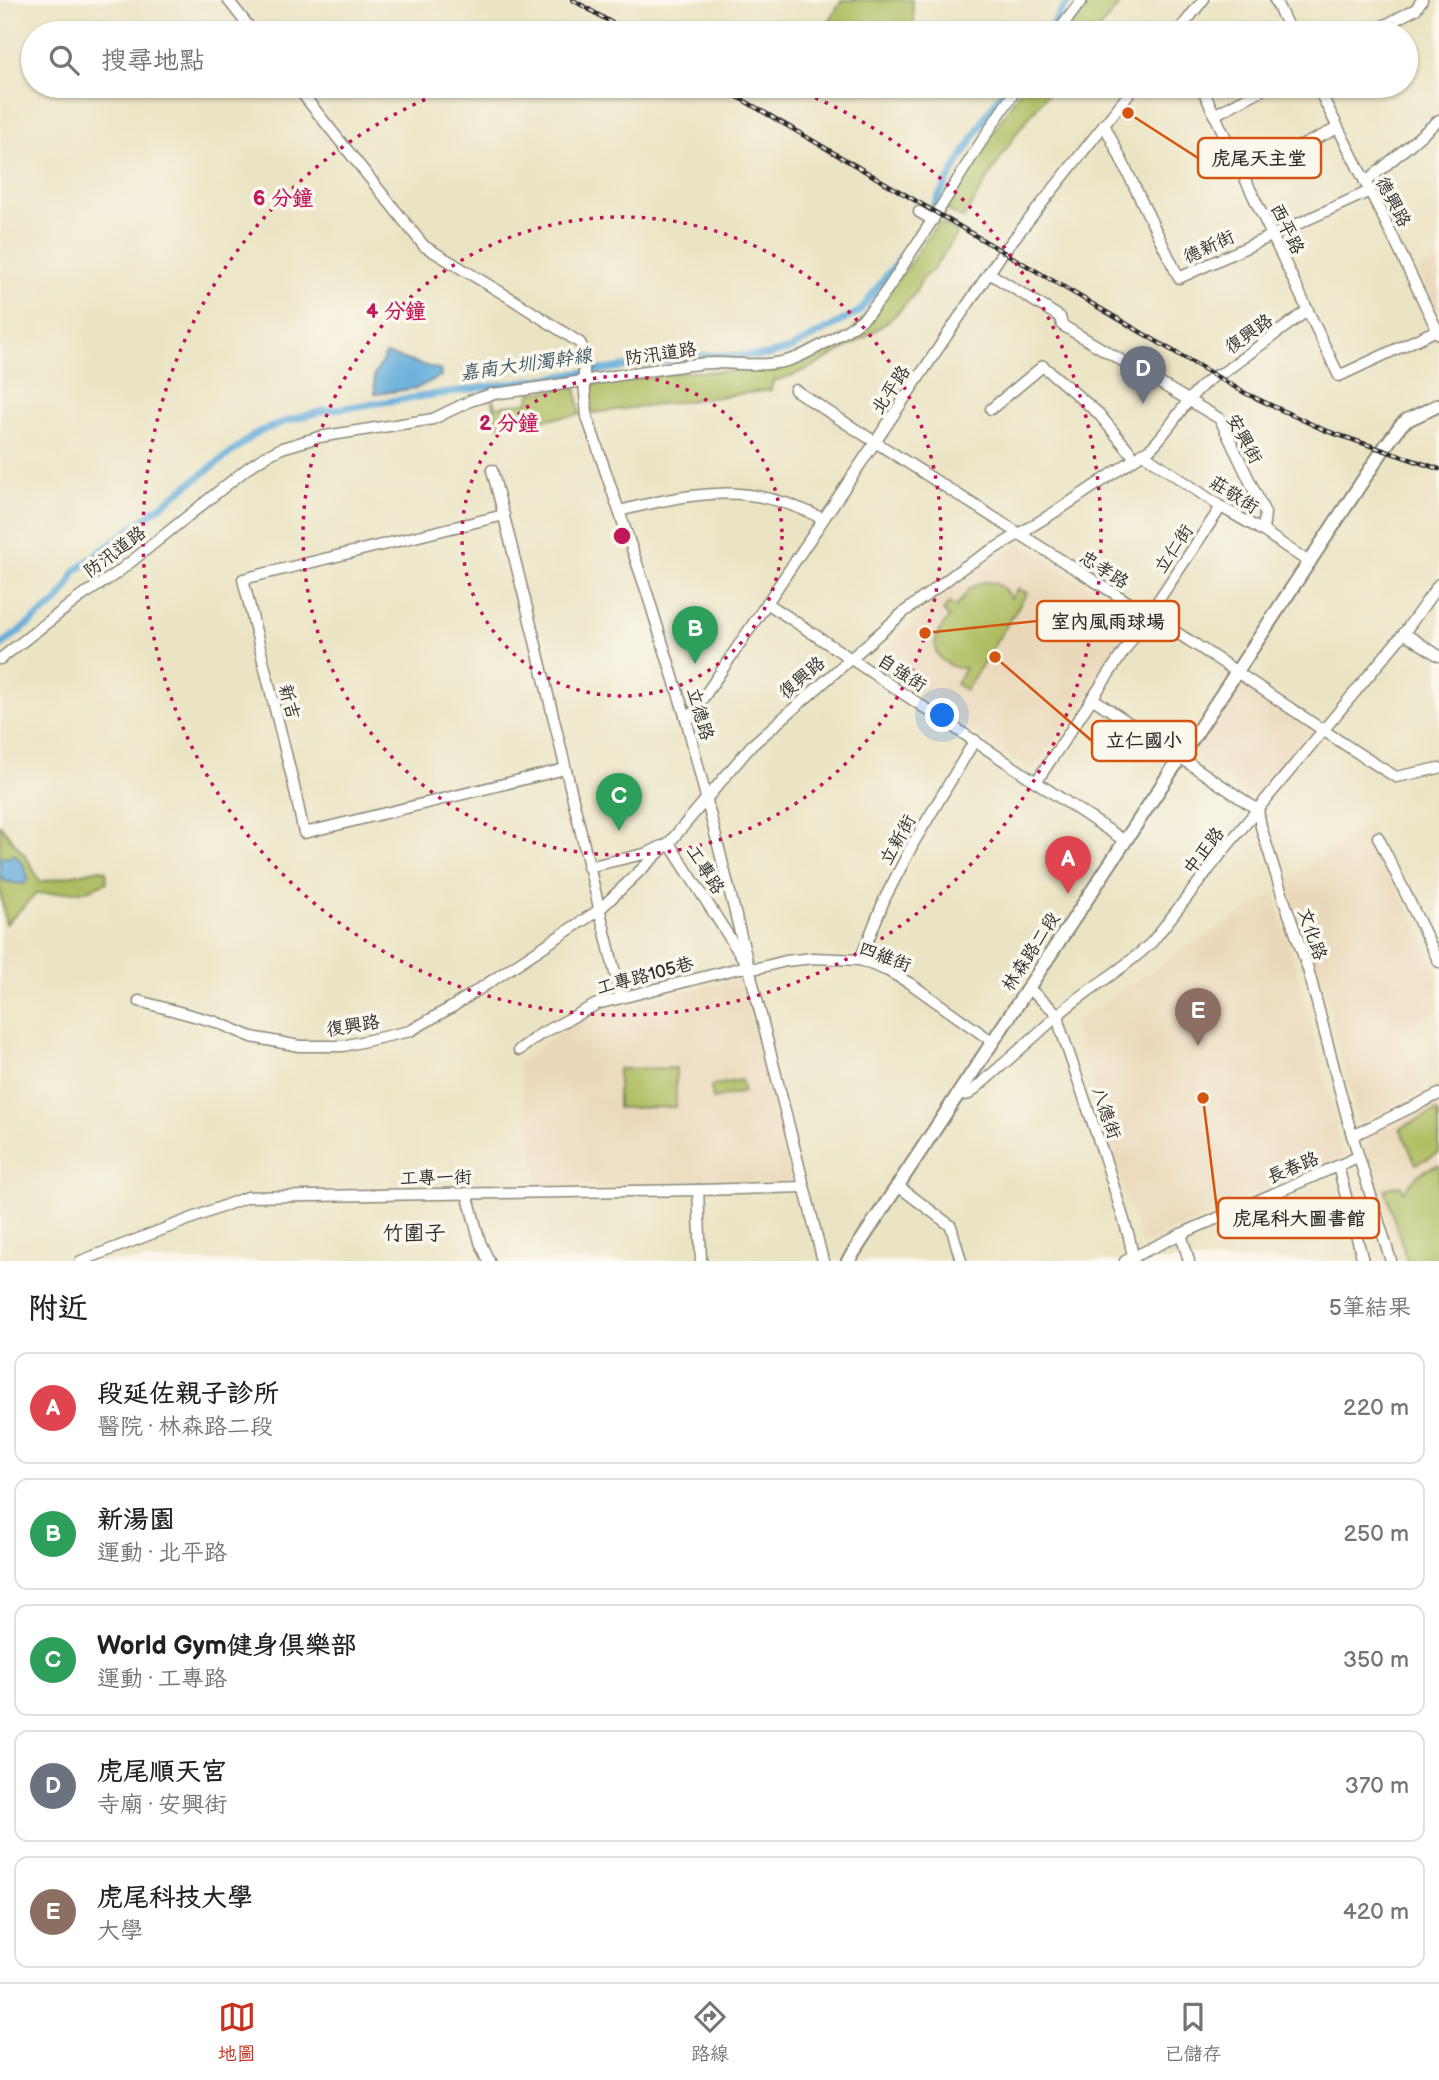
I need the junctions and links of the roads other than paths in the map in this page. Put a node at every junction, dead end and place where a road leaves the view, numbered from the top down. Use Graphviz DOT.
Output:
graph roads {
  1 [pos="228,0"];
  2 [pos="1082,0"];
  3 [pos="1203,0"];
  4 [pos="1275,0"];
  5 [pos="1422,0"];
  6 [pos="245,21"];
  7 [pos="1066,21"];
  8 [pos="1186,21"];
  9 [pos="1285,21"];
  10 [pos="1393,21"];
  11 [pos="306,98"];
  12 [pos="1009,98"];
  13 [pos="1125,98"];
  14 [pos="1206,98"];
  15 [pos="1245,98"];
  16 [pos="1323,98"];
  17 [pos="1213,114"];
  18 [pos="1439,120"];
  19 [pos="1104,124"];
  20 [pos="1338,128"];
  21 [pos="1243,174"];
  22 [pos="1367,187"];
  23 [pos="919,212"];
  24 [pos="933,220"];
  25 [pos="1272,235"];
  26 [pos="989,273"];
  27 [pos="1308,310"];
  28 [pos="1438,331"];
  29 [pos="584,380"];
  30 [pos="795,390"];
  31 [pos="1189,402"];
  32 [pos="1439,405"];
  33 [pos="991,409"];
  34 [pos="875,441"];
  35 [pos="1139,456"];
  36 [pos="492,470"];
  37 [pos="1221,507"];
  38 [pos="619,511"];
  39 [pos="504,515"];
  40 [pos="823,519"];
  41 [pos="1263,531"];
  42 [pos="1018,534"];
  43 [pos="1310,563"];
  44 [pos="1439,584"];
  45 [pos="766,603"];
  46 [pos="1148,616"];
  47 [pos="1404,633"];
  48 [pos="1439,656"];
  49 [pos="850,658"];
  50 [pos="0,659"];
  51 [pos="1237,673"];
  52 [pos="1092,698"];
  53 [pos="687,722"];
  54 [pos="1322,731"];
  55 [pos="975,740"];
  56 [pos="1181,757"];
  57 [pos="1439,768"];
  58 [pos="565,769"];
  59 [pos="1036,782"];
  60 [pos="706,798"];
  61 [pos="1258,810"];
  62 [pos="1378,836"];
  63 [pos="1125,841"];
  64 [pos="669,843"];
  65 [pos="589,867"];
  66 [pos="600,911"];
  67 [pos="860,960"];
  68 [pos="1439,962"];
  69 [pos="749,968"];
  70 [pos="1028,988"];
  71 [pos="621,997"];
  72 [pos="139,1001"];
  73 [pos="1059,1015"];
  74 [pos="993,1042"];
  75 [pos="519,1050"];
  76 [pos="1439,1094"];
  77 [pos="957,1096"];
  78 [pos="1352,1136"];
  79 [pos="1358,1157"];
  80 [pos="1339,1166"];
  81 [pos="804,1186"];
  82 [pos="898,1186"];
  83 [pos="698,1190"];
  84 [pos="467,1193"];
  85 [pos="1181,1234"];
  86 [pos="1131,1259"];
  87 [pos="81,1261"];
  88 [pos="489,1261"];
  89 [pos="701,1261"];
  90 [pos="823,1261"];
  91 [pos="848,1261"];
  92 [pos="961,1261"];
  93 [pos="1189,1261"];
  94 [pos="1363,1261"];
  95 [pos="1391,1261"];
  1 -- 6 [label="street"];
  2 -- 7 [label="street"];
  3 -- 8 [label="street"];
  4 -- 9 [label="street"];
  5 -- 10 [label="street"];
  11 -- 29 [label="street, 立德路"];
  12 -- 24 [label="street, 防汛道路"];
  13 -- 19 [label="street, 北平路"];
  14 -- 17 [label="street, 西平路"];
  15 -- 17 [label="street"];
  16 -- 20 [label="street, 德興路"];
  17 -- 21 [label="street, 西平路"];
  18 -- 22 [label="street, 德新街"];
  19 -- 25 [label="street, 德新街"];
  19 -- 26 [label="street, 北平路"];
  20 -- 21 [label="street"];
  20 -- 22 [label="street, 德興路"];
  21 -- 25 [label="street, 西平路"];
  22 -- 25 [label="street, 德新街"];
  22 -- 28 [label="street, 德興路"];
  23 -- 24 [label="street"];
  24 -- 29 [label="street, 防汛道路"];
  25 -- 27 [label="street, 西平路"];
  26 -- 31 [label="street, 安興街"];
  26 -- 34 [label="street, 北平路"];
  27 -- 28 [label="street"];
  27 -- 31 [label="street, 復興路"];
  29 -- 38 [label="street, 立德路"];
  29 -- 50 [label="street, 防汛道路"];
  30 -- 34 [label="street, 忠孝路"];
  31 -- 35 [label="street, 復興路"];
  31 -- 41 [label="street, 安興街"];
  32 -- 43 [label="main road, 林森路二段"];
  33 -- 35 [label="street, 莊敬街"];
  34 -- 40 [label="street, 北平路"];
  34 -- 42 [label="street, 忠孝路"];
  35 -- 37 [label="street, 莊敬街"];
  35 -- 42 [label="street, 復興路"];
  36 -- 39 [label="street"];
  37 -- 41 [label="street, 莊敬街"];
  37 -- 46 [label="street, 立仁街"];
  38 -- 40 [label="street"];
  38 -- 53 [label="street, 立德路"];
  39 -- 58 [label="street"];
  39 -- 58 [label="street, 新吉"];
  40 -- 45 [label="street, 北平路"];
  41 -- 43 [label="street, 莊敬街"];
  42 -- 46 [label="street, 忠孝路"];
  42 -- 49 [label="street, 復興路"];
  43 -- 51 [label="main road, 林森路二段"];
  44 -- 47 [label="street, 中正路"];
  45 -- 49 [label="street, 自強街"];
  45 -- 53 [label="street, 北平路"];
  46 -- 51 [label="street, 忠孝路"];
  46 -- 52 [label="street, 立仁街"];
  47 -- 48 [label="street"];
  47 -- 54 [label="street, 中正路"];
  49 -- 55 [label="street, 自強街"];
  49 -- 60 [label="street, 復興路"];
  51 -- 54 [label="street, 忠孝路"];
  51 -- 56 [label="main road, 林森路二段"];
  52 -- 56 [label="street"];
  52 -- 59 [label="street, 立仁街"];
  53 -- 60 [label="street, 立德路"];
  54 -- 57 [label="street, 忠孝路"];
  54 -- 61 [label="street, 中正路"];
  55 -- 59 [label="street, 自強街"];
  55 -- 67 [label="street, 立新街"];
  56 -- 61 [label="street"];
  56 -- 63 [label="main road, 林森路二段"];
  58 -- 65 [label="street"];
  59 -- 63 [label="street, 自強街"];
  60 -- 64 [label="street, 復興路"];
  60 -- 69 [label="street, 立德路"];
  61 -- 73 [label="street, 中正路"];
  61 -- 78 [label="street, 文化路"];
  62 -- 68 [label="street"];
  63 -- 70 [label="main road, 林森路二段"];
  64 -- 65 [label="street, 工專路"];
  64 -- 66 [label="street, 復興路"];
  64 -- 69 [label="street, 工專路"];
  65 -- 66 [label="street"];
  66 -- 71 [label="street"];
  66 -- 72 [label="street, 復興路"];
  67 -- 69 [label="street, 四維街"];
  67 -- 74 [label="street, 四維街"];
  69 -- 71 [label="street, 工專路105巷"];
  69 -- 81 [label="street, 工專路"];
  70 -- 73 [label="street"];
  70 -- 74 [label="main road, 林森路二段"];
  71 -- 75 [label="street, 工專路105巷"];
  73 -- 77 [label="street, 中正路"];
  73 -- 86 [label="street, 八德街"];
  74 -- 77 [label="main road, 林森路二段"];
  76 -- 78 [label="street"];
  77 -- 82 [label="main road, 林森路二段"];
  78 -- 79 [label="street, 文化路"];
  79 -- 80 [label="street, 長春路"];
  79 -- 95 [label="street, 文化路"];
  80 -- 85 [label="street, 長春路"];
  80 -- 94 [label="street"];
  81 -- 83 [label="street, 工專一街"];
  81 -- 90 [label="street, 工專路"];
  82 -- 91 [label="main road, 林森路二段"];
  82 -- 92 [label="street"];
  83 -- 84 [label="street, 工專一街"];
  83 -- 89 [label="street"];
  84 -- 87 [label="street, 工專一街"];
  84 -- 88 [label="street"];
  85 -- 86 [label="street, 長春路"];
  85 -- 93 [label="street"];
}
